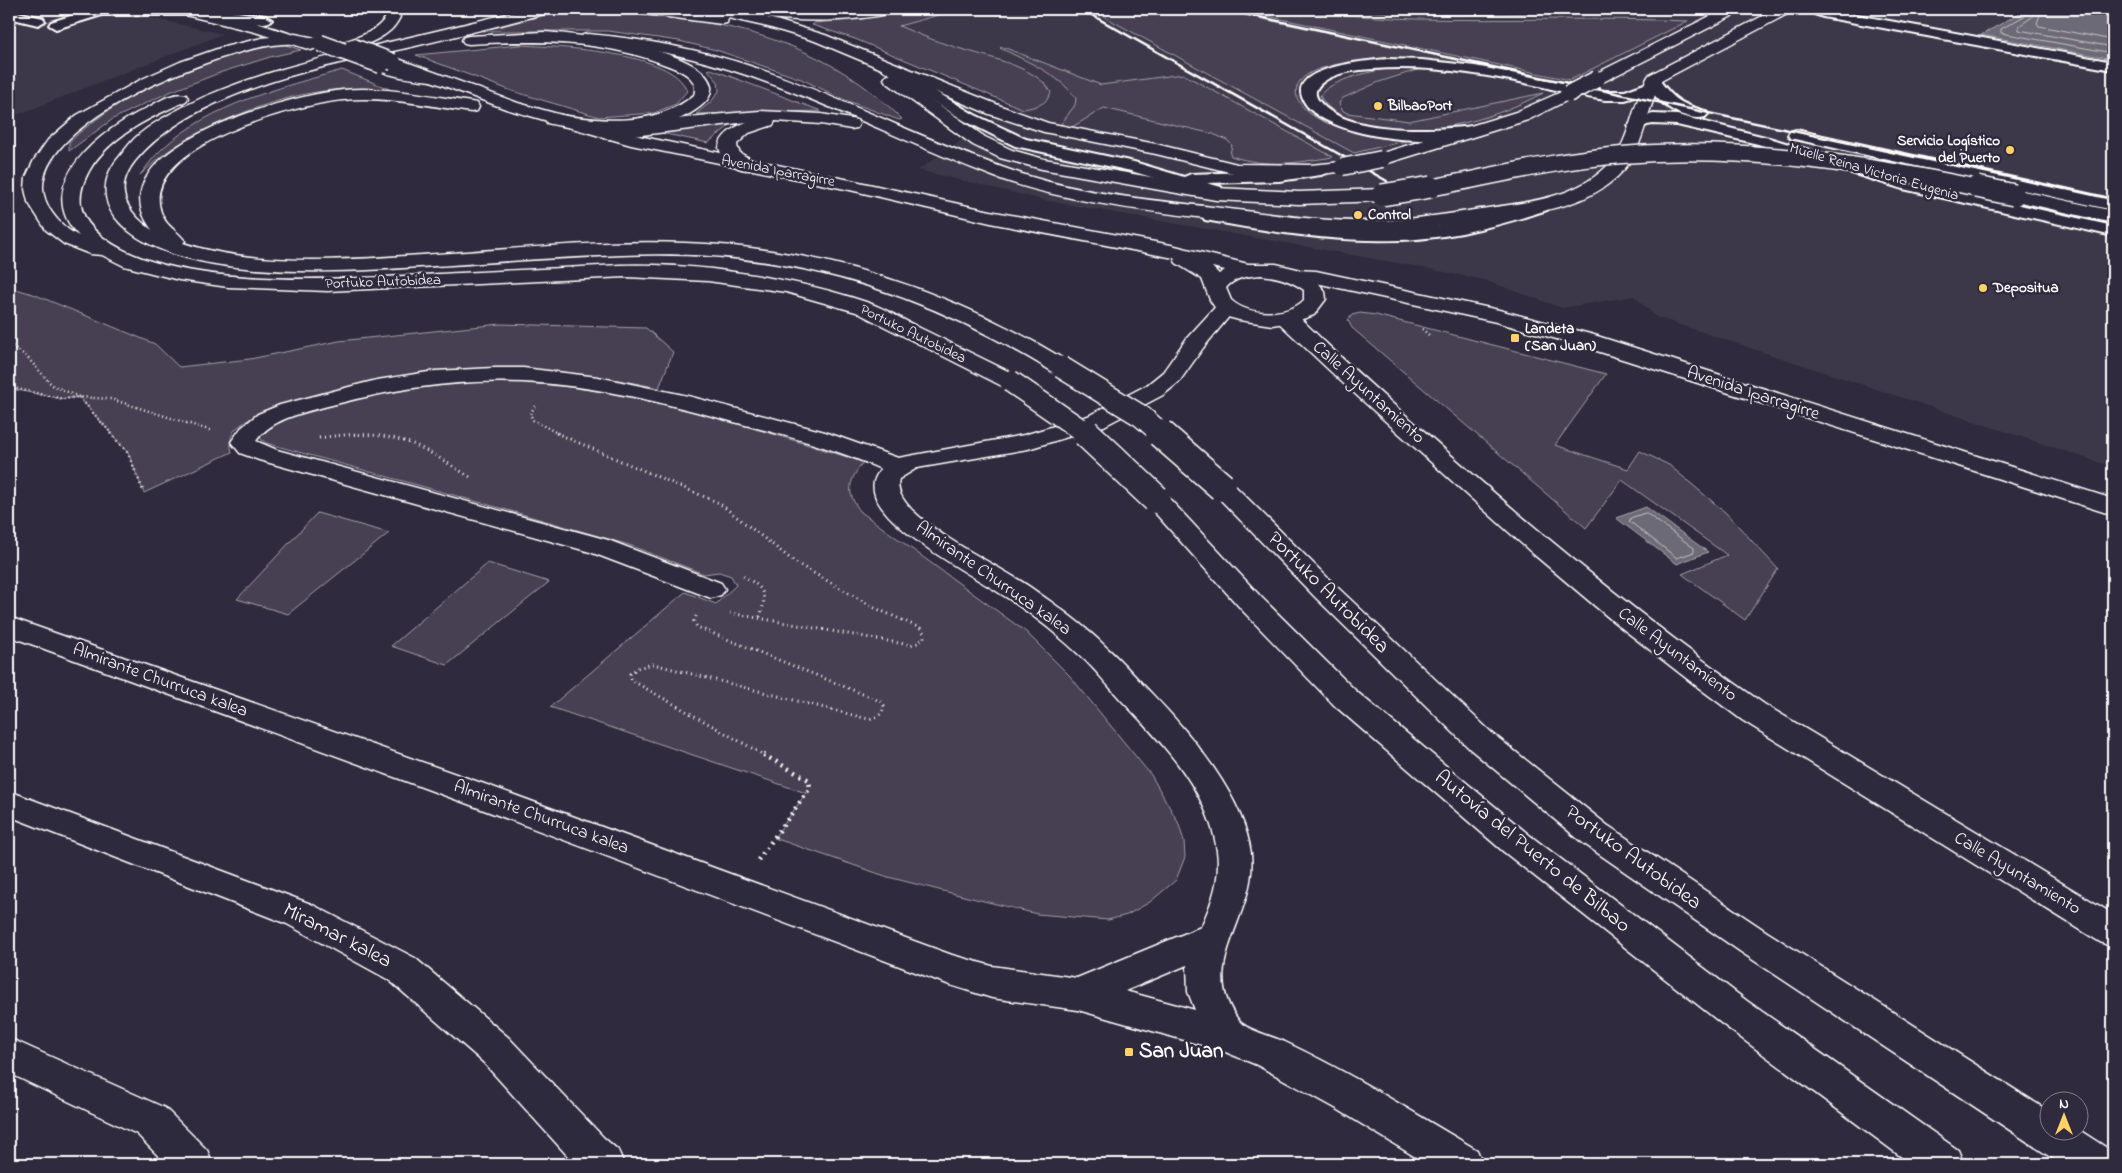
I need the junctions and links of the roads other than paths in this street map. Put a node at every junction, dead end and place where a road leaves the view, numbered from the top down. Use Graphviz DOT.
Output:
graph roads {
  1 [pos="221,9"];
  2 [pos="391,9"];
  3 [pos="501,9"];
  4 [pos="636,9"];
  5 [pos="704,9"];
  6 [pos="719,9"];
  7 [pos="892,9"];
  8 [pos="1735,9"];
  9 [pos="1786,9"];
  10 [pos="1814,9"];
  11 [pos="103,10"];
  12 [pos="188,10"];
  13 [pos="542,10"];
  14 [pos="9,14"];
  15 [pos="38,21"];
  16 [pos="263,24"];
  17 [pos="56,25"];
  18 [pos="292,38"];
  19 [pos="588,38"];
  20 [pos="326,44"];
  21 [pos="838,44"];
  22 [pos="222,53"];
  23 [pos="878,61"];
  24 [pos="378,62"];
  25 [pos="2113,66"];
  26 [pos="856,68"];
  27 [pos="1651,84"];
  28 [pos="878,85"];
  29 [pos="1597,87"];
  30 [pos="900,103"];
  31 [pos="479,110"];
  32 [pos="803,117"];
  33 [pos="1639,117"];
  34 [pos="553,119"];
  35 [pos="1475,131"];
  36 [pos="609,134"];
  37 [pos="931,140"];
  38 [pos="1172,153"];
  39 [pos="750,165"];
  40 [pos="1335,168"];
  41 [pos="1154,173"];
  42 [pos="1223,178"];
  43 [pos="1253,196"];
  44 [pos="1284,198"];
  45 [pos="1387,199"];
  46 [pos="2113,204"];
  47 [pos="2113,217"];
  48 [pos="994,218"];
  49 [pos="2113,231"];
  50 [pos="1171,252"];
  51 [pos="196,253"];
  52 [pos="129,261"];
  53 [pos="1248,270"];
  54 [pos="1296,276"];
  55 [pos="1390,293"];
  56 [pos="1221,298"];
  57 [pos="1312,306"];
  58 [pos="1286,317"];
  59 [pos="898,467"];
  60 [pos="1156,499"];
  61 [pos="2113,507"];
  62 [pos="707,600"];
  63 [pos="9,626"];
  64 [pos="9,803"];
  65 [pos="2113,932"];
  66 [pos="1213,938"];
  67 [pos="1078,994"];
  68 [pos="1228,1036"];
  69 [pos="9,1055"];
  70 [pos="193,1164"];
  71 [pos="604,1164"];
  72 [pos="1463,1164"];
  73 [pos="1944,1164"];
  74 [pos="2096,1164"];
  1 -- 16 [label="main road"];
  2 -- 20 [label="main road"];
  3 -- 20 [label="main road, Portuko Autobidea"];
  4 -- 26 [label="main road"];
  5 -- 21 [label="main road"];
  6 -- 7 [label="main road"];
  8 -- 29 [label="main road"];
  9 -- 27 [label="main road"];
  10 -- 25 [label="lane"];
  11 -- 12 [label="lane"];
  11 -- 17 [label="lane"];
  12 -- 16 [label="main road"];
  13 -- 24 [label="main road, Portuko Autobidea"];
  14 -- 15 [label="lane"];
  16 -- 18 [label="main road"];
  16 -- 20 [label="main road"];
  16 -- 22 [label="main road"];
  18 -- 20 [label="main road"];
  18 -- 22 [label="main road"];
  19 -- 24 [label="main road"];
  19 -- 34 [label="main road"];
  19 -- 37 [label="main road"];
  20 -- 24 [label="main road"];
  20 -- 24 [label="main road, bridge"];
  20 -- 52 [label="main road, Portuko Autobidea"];
  21 -- 23 [label="main road"];
  21 -- 43 [label="main road"];
  22 -- 52 [label="main road"];
  23 -- 38 [label="main road"];
  23 -- 41 [label="lane"];
  24 -- 31 [label="main road"];
  24 -- 34 [label="main road, Avenida Iparragirre"];
  24 -- 51 [label="main road, Portuko Autobidea"];
  27 -- 29 [label="lane"];
  27 -- 33 [label="main road"];
  27 -- 46 [label="lane, Muelle Reina Victoria Eugenia"];
  28 -- 30 [label="main road"];
  29 -- 33 [label="lane"];
  29 -- 35 [label="main road, bridge"];
  29 -- 35 [label="lane"];
  31 -- 36 [label="main road"];
  31 -- 48 [label="main road"];
  31 -- 51 [label="main road"];
  32 -- 36 [label="main road"];
  32 -- 37 [label="main road"];
  32 -- 39 [label="main road"];
  33 -- 37 [label="main road"];
  33 -- 49 [label="lane, Muelle Reina Victoria Eugenia"];
  34 -- 36 [label="main road, Avenida Iparragirre"];
  35 -- 40 [label="main road, bridge"];
  36 -- 39 [label="main road, Avenida Iparragirre"];
  37 -- 45 [label="main road"];
  38 -- 40 [label="main road"];
  38 -- 42 [label="lane"];
  39 -- 48 [label="main road, Avenida Iparragirre"];
  40 -- 42 [label="lane"];
  41 -- 42 [label="lane"];
  41 -- 43 [label="lane"];
  42 -- 44 [label="lane"];
  43 -- 44 [label="main road"];
  44 -- 45 [label="main road"];
  45 -- 47 [label="main road, bridge"];
  48 -- 50 [label="main road, Avenida Iparragirre"];
  50 -- 53 [label="main road, Avenida Iparragirre"];
  50 -- 56 [label="main road"];
  51 -- 74 [label="main road, Portuko Autobidea, bridge"];
  52 -- 60 [label="main road, Portuko Autobidea, bridge"];
  53 -- 54 [label="main road, Avenida Iparragirre"];
  53 -- 56 [label="main road"];
  54 -- 55 [label="main road, Avenida Iparragirre"];
  54 -- 57 [label="main road"];
  55 -- 57 [label="main road"];
  55 -- 61 [label="main road, Avenida Iparragirre"];
  56 -- 58 [label="main road"];
  56 -- 59 [label="main road"];
  57 -- 58 [label="main road"];
  58 -- 65 [label="main road, Calle Ayuntamiento"];
  59 -- 62 [label="main road"];
  59 -- 66 [label="main road, Almirante Churruca kalea"];
  60 -- 73 [label="main road, Autovía del Puerto de Bilbao"];
  63 -- 67 [label="main road, Almirante Churruca kalea"];
  64 -- 71 [label="main road, Miramar kalea"];
  66 -- 67 [label="main road"];
  66 -- 68 [label="main road"];
  67 -- 68 [label="main road, Almirante Churruca kalea"];
  68 -- 72 [label="main road, Almirante Churruca kalea"];
  69 -- 70 [label="main road"];
}
